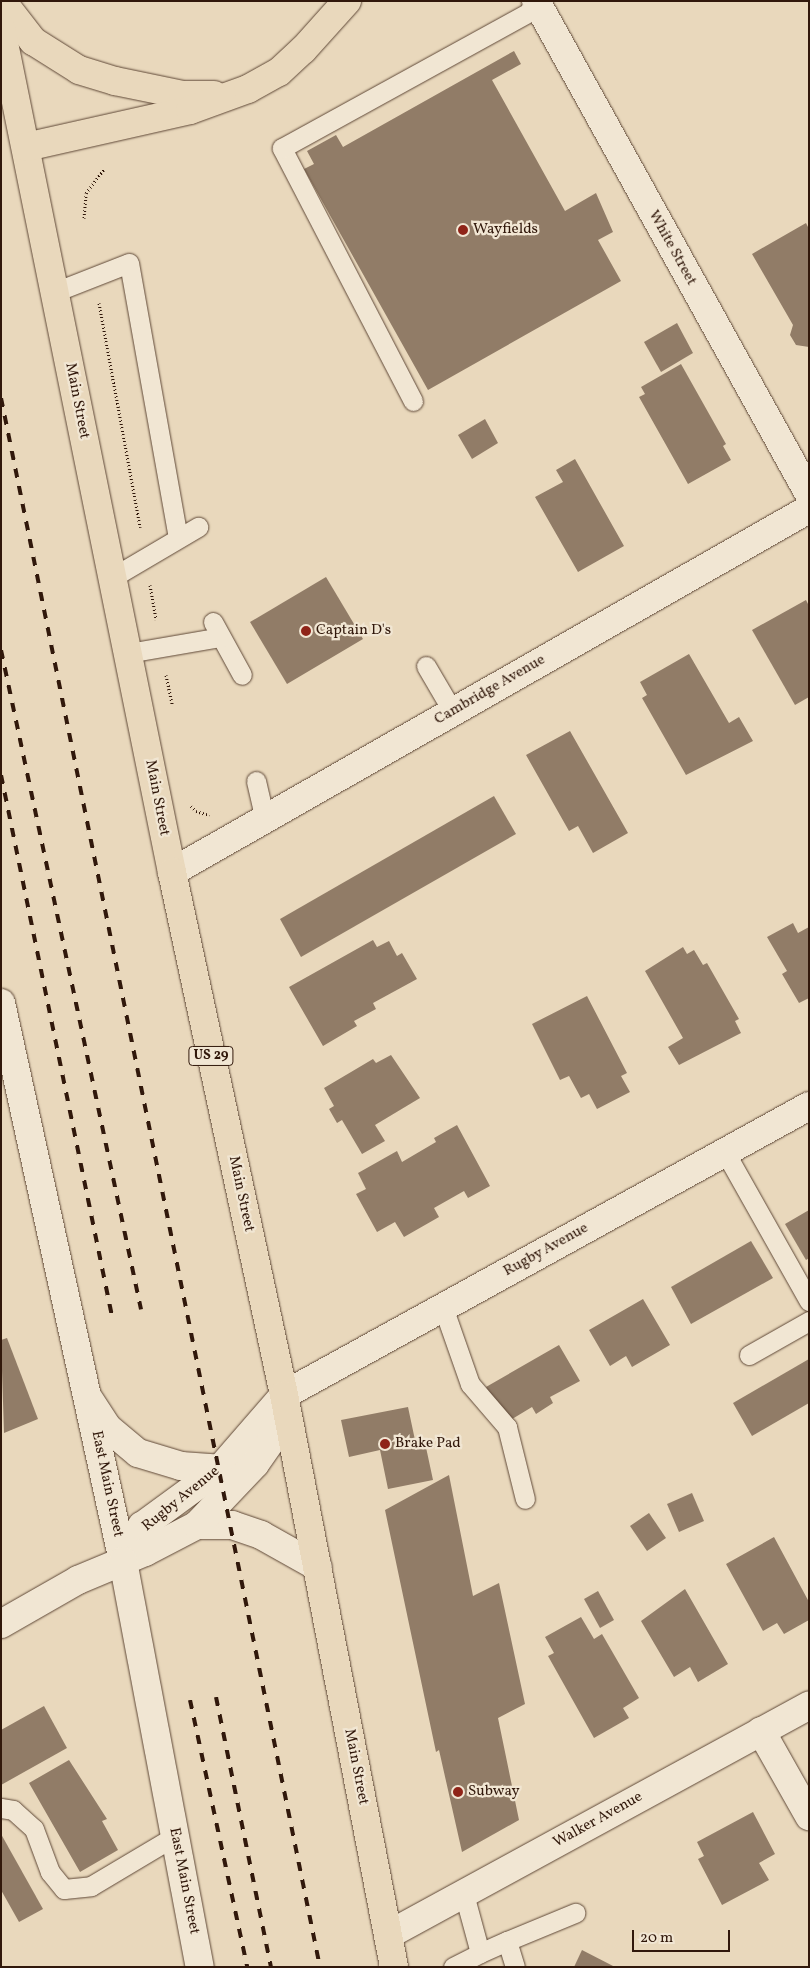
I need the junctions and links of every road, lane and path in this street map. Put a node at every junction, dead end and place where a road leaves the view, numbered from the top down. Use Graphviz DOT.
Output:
graph roads {
  1 [pos="2,1"];
  2 [pos="346,1"];
  3 [pos="537,4"];
  4 [pos="1,28"];
  5 [pos="230,96"];
  6 [pos="26,147"];
  7 [pos="104,169"];
  8 [pos="84,218"];
  9 [pos="56,292"];
  10 [pos="98,300"];
  11 [pos="413,401"];
  12 [pos="809,494"];
  13 [pos="809,509"];
  14 [pos="140,526"];
  15 [pos="198,526"];
  16 [pos="178,538"];
  17 [pos="148,576"];
  18 [pos="113,577"];
  19 [pos="156,619"];
  20 [pos="128,653"];
  21 [pos="426,666"];
  22 [pos="166,675"];
  23 [pos="242,676"];
  24 [pos="453,712"];
  25 [pos="173,713"];
  26 [pos="256,781"];
  27 [pos="189,798"];
  28 [pos="210,815"];
  29 [pos="264,819"];
  30 [pos="172,872"];
  31 [pos="1,1003"];
  32 [pos="809,1106"];
  33 [pos="725,1152"];
  34 [pos="809,1301"];
  35 [pos="442,1307"];
  36 [pos="809,1321"];
  37 [pos="750,1355"];
  38 [pos="284,1395"];
  39 [pos="89,1399"];
  40 [pos="220,1469"];
  41 [pos="525,1499"];
  42 [pos="197,1525"];
  43 [pos="123,1561"];
  44 [pos="318,1567"];
  45 [pos="1,1624"];
  46 [pos="809,1705"];
  47 [pos="761,1731"];
  48 [pos="1,1808"];
  49 [pos="809,1816"];
  50 [pos="175,1836"];
  51 [pos="464,1894"];
  52 [pos="575,1913"];
  53 [pos="388,1935"];
  54 [pos="507,1941"];
  55 [pos="480,1952"];
  56 [pos="200,1967"];
  57 [pos="394,1967"];
  58 [pos="453,1967"];
  59 [pos="515,1967"];
  1 -- 5 [label="main road"];
  2 -- 5 [label="main road"];
  3 -- 11 [label="lane"];
  3 -- 12 [label="street, White Street"];
  4 -- 6 [label="main road, Main Street / US 29"];
  5 -- 6 [label="main road"];
  6 -- 9 [label="main road, Main Street / US 29"];
  7 -- 8 [label="path"];
  9 -- 16 [label="lane"];
  9 -- 18 [label="main road, Main Street / US 29"];
  10 -- 14 [label="path"];
  13 -- 24 [label="street, Cambridge Avenue"];
  15 -- 16 [label="lane"];
  16 -- 18 [label="lane"];
  17 -- 19 [label="path"];
  18 -- 20 [label="main road, Main Street / US 29"];
  20 -- 23 [label="lane"];
  20 -- 30 [label="main road, Main Street / US 29"];
  21 -- 24 [label="lane"];
  22 -- 25 [label="path"];
  24 -- 29 [label="street, Cambridge Avenue"];
  26 -- 29 [label="lane"];
  27 -- 28 [label="path"];
  29 -- 30 [label="street, Cambridge Avenue"];
  30 -- 38 [label="main road, Main Street / US 29"];
  31 -- 39 [label="street, East Main Street"];
  32 -- 33 [label="street, Rugby Avenue"];
  33 -- 34 [label="lane"];
  33 -- 35 [label="street, Rugby Avenue"];
  35 -- 38 [label="street, Rugby Avenue"];
  35 -- 41 [label="lane"];
  36 -- 37 [label="lane"];
  38 -- 40 [label="street, Rugby Avenue"];
  38 -- 42 [label="street, Rugby Avenue"];
  38 -- 44 [label="main road, Main Street / US 29"];
  39 -- 40 [label="street"];
  39 -- 43 [label="street, East Main Street"];
  40 -- 43 [label="street, Rugby Avenue"];
  42 -- 43 [label="street, Rugby Avenue"];
  42 -- 44 [label="street"];
  43 -- 45 [label="street, Rugby Avenue"];
  43 -- 50 [label="street, East Main Street"];
  44 -- 53 [label="main road, Main Street / US 29"];
  46 -- 47 [label="street, Walker Avenue"];
  47 -- 49 [label="street"];
  47 -- 51 [label="street, Walker Avenue"];
  48 -- 50 [label="lane"];
  50 -- 56 [label="street, East Main Street"];
  51 -- 53 [label="street, Walker Avenue"];
  51 -- 55 [label="lane"];
  52 -- 54 [label="lane"];
  53 -- 57 [label="main road, Main Street / US 29"];
  54 -- 55 [label="lane"];
  54 -- 59 [label="lane"];
  55 -- 58 [label="lane"];
}
